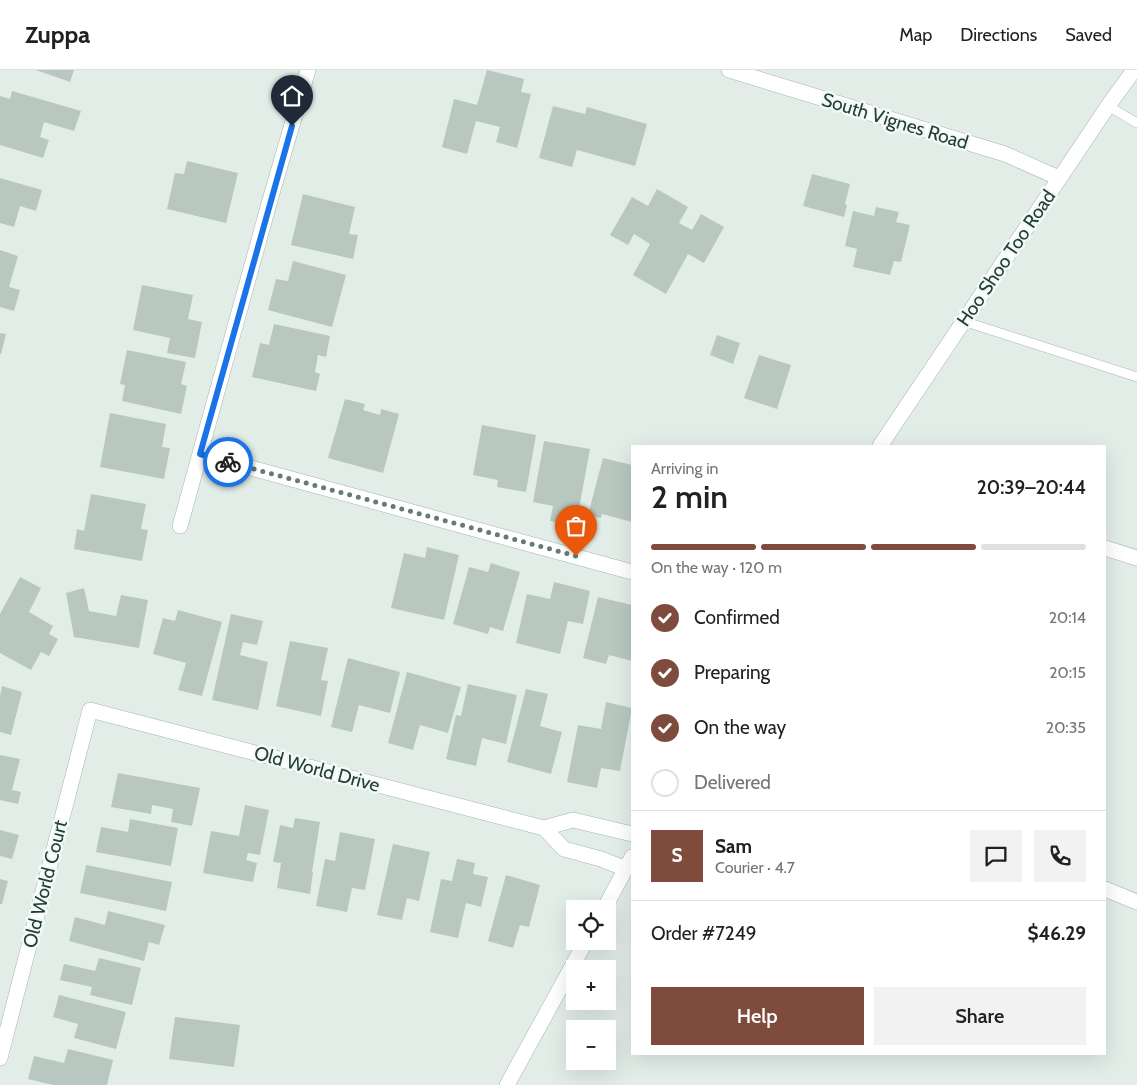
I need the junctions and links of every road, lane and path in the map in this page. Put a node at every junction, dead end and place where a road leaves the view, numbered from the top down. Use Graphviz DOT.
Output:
graph roads {
  1 [pos="308,70"];
  2 [pos="729,70"];
  3 [pos="1134,70"];
  4 [pos="1108,106"];
  5 [pos="1137,122"];
  6 [pos="1059,178"];
  7 [pos="963,321"];
  8 [pos="1137,377"];
  9 [pos="881,445"];
  10 [pos="200,454"];
  11 [pos="180,526"];
  12 [pos="1106,548"];
  13 [pos="1137,558"];
  14 [pos="631,572"];
  15 [pos="90,710"];
  16 [pos="544,828"];
  17 [pos="631,834"];
  18 [pos="629,863"];
  19 [pos="1106,889"];
  20 [pos="609,900"];
  21 [pos="1137,902"];
  22 [pos="581,950"];
  23 [pos="0,1058"];
  24 [pos="507,1085"];
  1 -- 10 [label="street"];
  2 -- 6 [label="street, South Vignes Road"];
  3 -- 4 [label="street, Hoo Shoo Too Road"];
  4 -- 5 [label="lane"];
  4 -- 6 [label="street, Hoo Shoo Too Road"];
  6 -- 7 [label="street, Hoo Shoo Too Road"];
  7 -- 8 [label="lane"];
  7 -- 9 [label="street, Hoo Shoo Too Road"];
  10 -- 11 [label="street"];
  10 -- 14 [label="street"];
  12 -- 13 [label="street"];
  15 -- 16 [label="street, Old World Drive"];
  15 -- 23 [label="street, Old World Court"];
  16 -- 17 [label="street, Old World Drive"];
  16 -- 18 [label="street"];
  18 -- 20 [label="street"];
  19 -- 21 [label="street"];
  22 -- 24 [label="street"];
}
